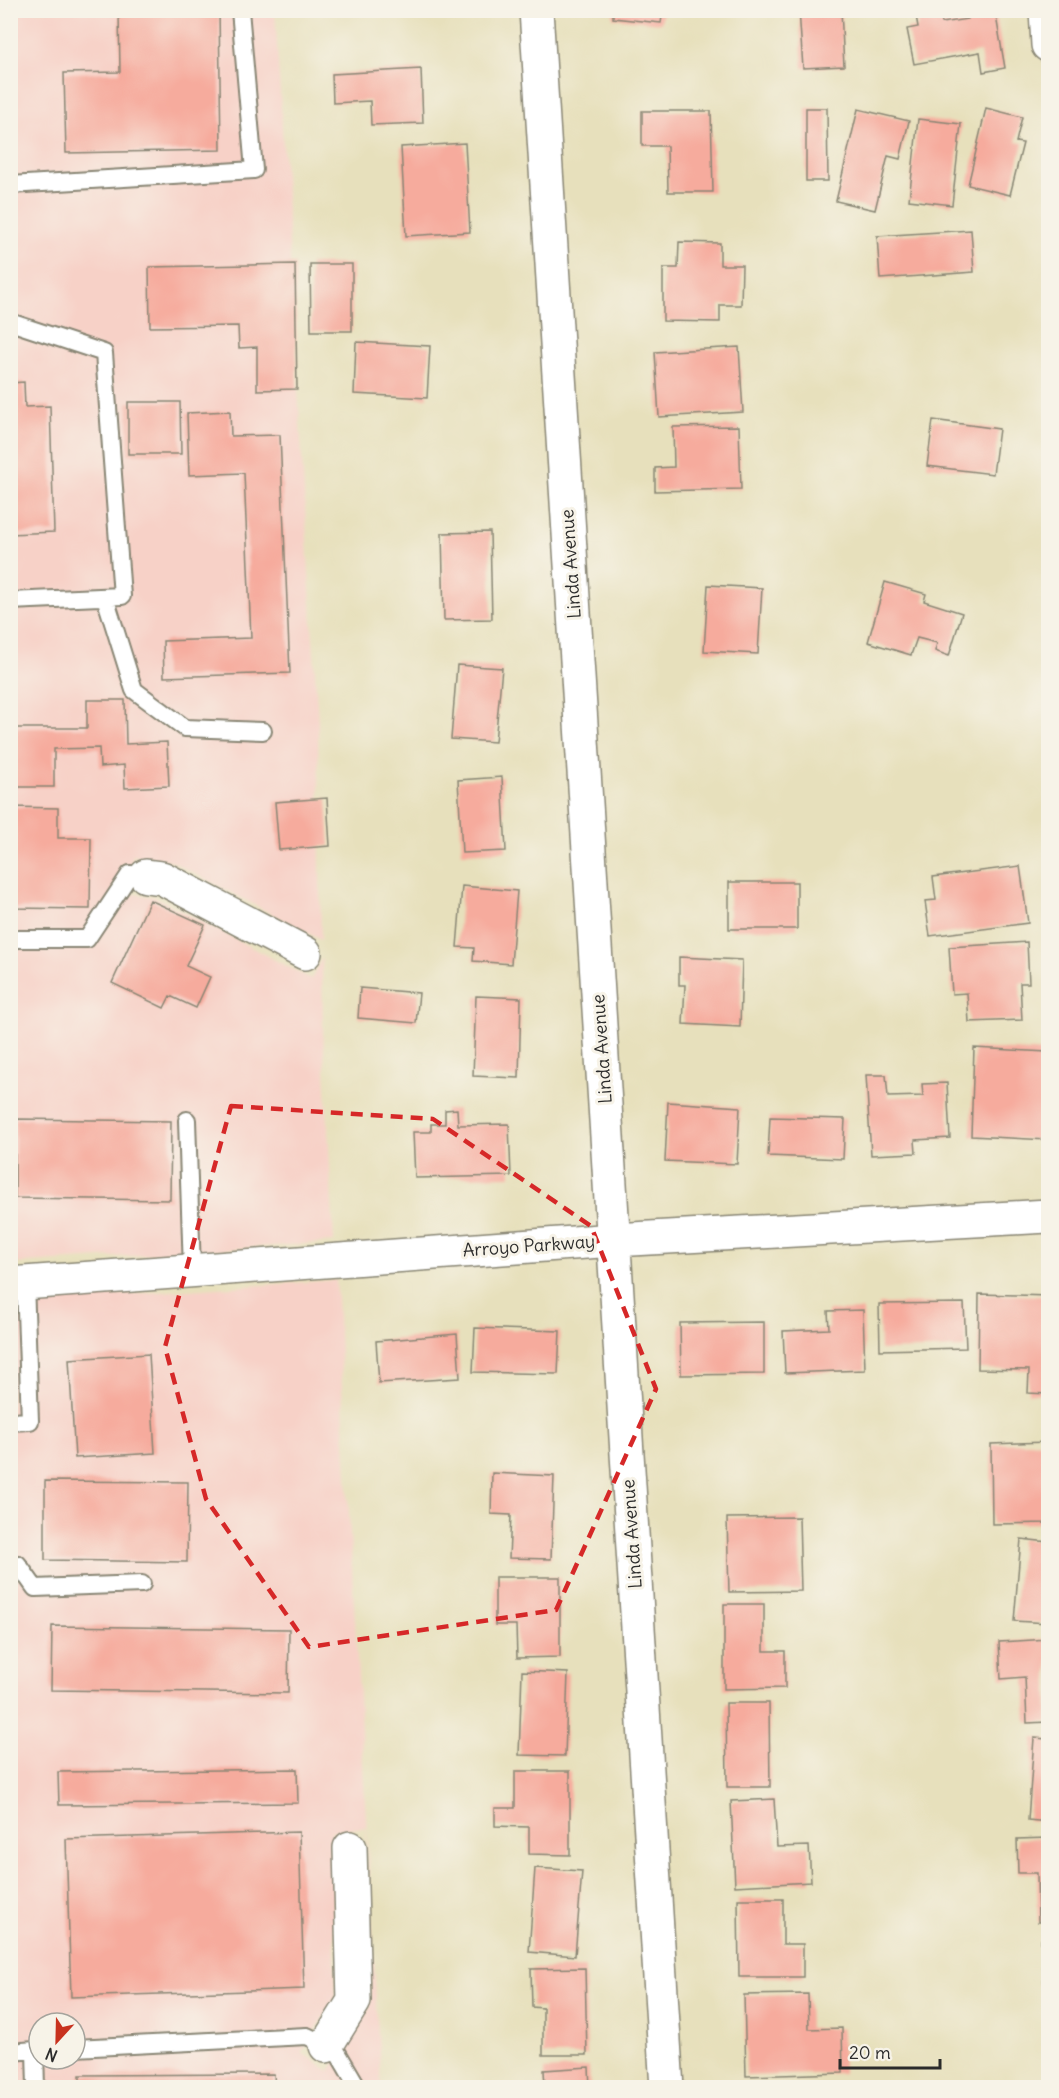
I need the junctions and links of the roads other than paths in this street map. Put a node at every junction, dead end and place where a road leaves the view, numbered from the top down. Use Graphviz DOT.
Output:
graph roads {
  1 [pos="240,10"];
  2 [pos="536,10"];
  3 [pos="1046,10"];
  4 [pos="1048,45"];
  5 [pos="10,184"];
  6 [pos="10,322"];
  7 [pos="105,597"];
  8 [pos="10,601"];
  9 [pos="263,731"];
  10 [pos="146,876"];
  11 [pos="10,939"];
  12 [pos="305,953"];
  13 [pos="187,1120"];
  14 [pos="1048,1216"];
  15 [pos="614,1240"];
  16 [pos="192,1271"];
  17 [pos="18,1283"];
  18 [pos="10,1422"];
  19 [pos="10,1565"];
  20 [pos="142,1584"];
  21 [pos="350,1848"];
  22 [pos="327,2046"];
  23 [pos="87,2047"];
  24 [pos="27,2051"];
  25 [pos="10,2052"];
  26 [pos="36,2071"];
  27 [pos="36,2088"];
  28 [pos="356,2088"];
  29 [pos="667,2088"];
  1 -- 5 [label="lane"];
  2 -- 15 [label="street, Linda Avenue"];
  3 -- 4 [label="street"];
  6 -- 7 [label="lane"];
  7 -- 8 [label="lane"];
  7 -- 9 [label="lane"];
  10 -- 11 [label="lane"];
  10 -- 12 [label="street"];
  13 -- 16 [label="lane"];
  14 -- 15 [label="street, Arroyo Parkway"];
  15 -- 16 [label="street, Arroyo Parkway"];
  15 -- 29 [label="street, Linda Avenue"];
  16 -- 17 [label="street, Arroyo Parkway"];
  17 -- 18 [label="lane"];
  19 -- 20 [label="lane"];
  21 -- 22 [label="street"];
  22 -- 23 [label="lane"];
  22 -- 28 [label="lane"];
  24 -- 25 [label="lane"];
  26 -- 27 [label="lane"];
}
